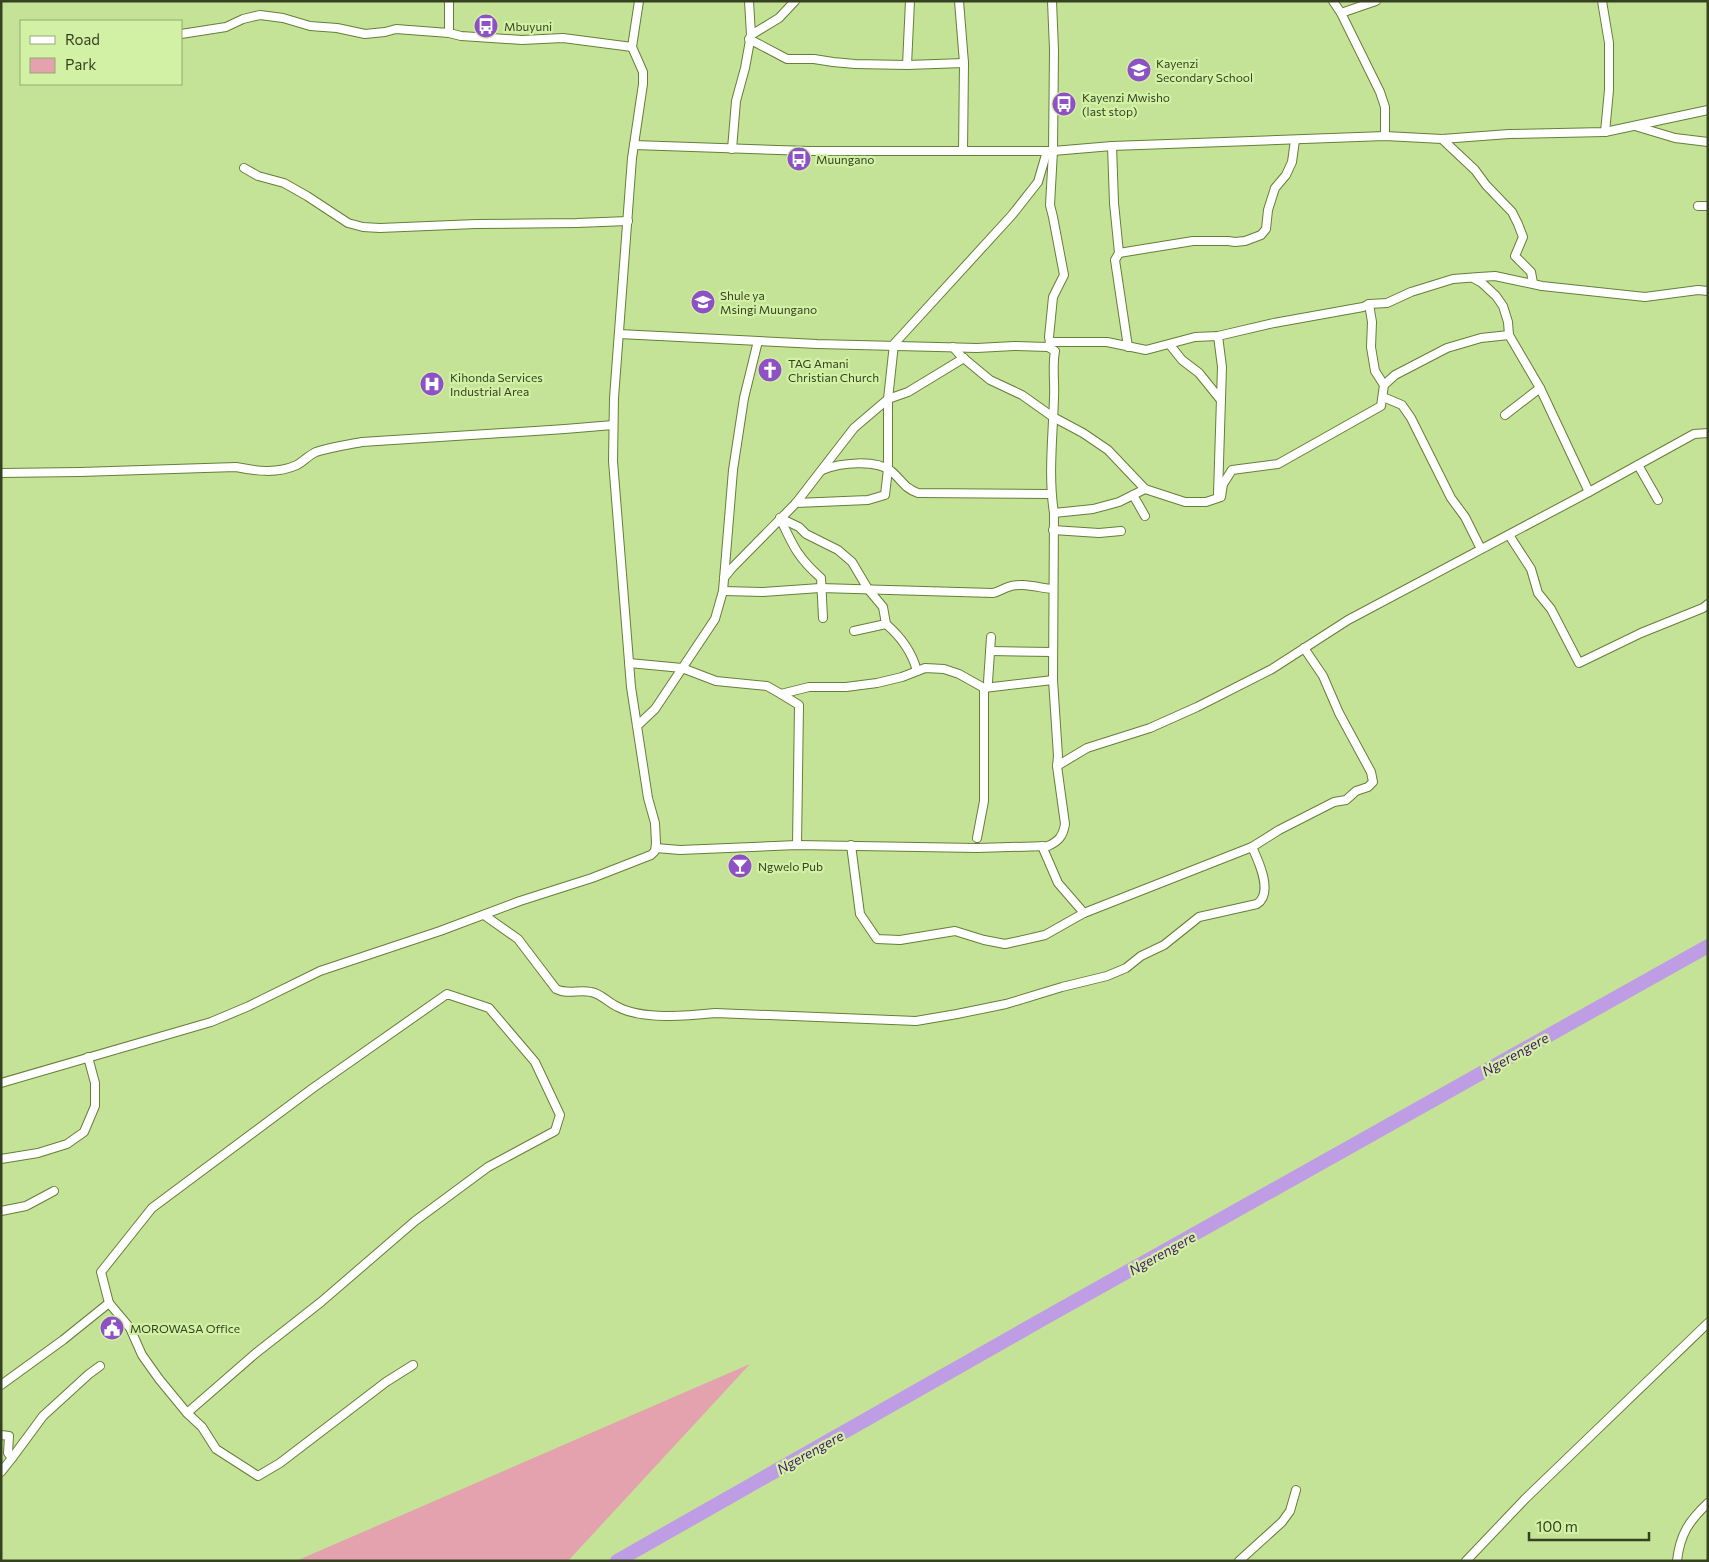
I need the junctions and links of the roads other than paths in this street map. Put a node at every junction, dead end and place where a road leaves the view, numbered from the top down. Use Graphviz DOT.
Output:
graph roads {
  1 [pos="449,1"];
  2 [pos="639,1"];
  3 [pos="749,1"];
  4 [pos="796,1"];
  5 [pos="910,1"];
  6 [pos="959,1"];
  7 [pos="1052,1"];
  8 [pos="1332,1"];
  9 [pos="1376,1"];
  10 [pos="1602,1"];
  11 [pos="1342,13"];
  12 [pos="449,33"];
  13 [pos="182,34"];
  14 [pos="750,37"];
  15 [pos="632,47"];
  16 [pos="964,63"];
  17 [pos="907,65"];
  18 [pos="1708,110"];
  19 [pos="1633,125"];
  20 [pos="1605,132"];
  21 [pos="1385,136"];
  22 [pos="1442,139"];
  23 [pos="1296,140"];
  24 [pos="1708,142"];
  25 [pos="634,145"];
  26 [pos="1112,146"];
  27 [pos="732,149"];
  28 [pos="963,151"];
  29 [pos="1050,152"];
  30 [pos="244,168"];
  31 [pos="1698,206"];
  32 [pos="1708,206"];
  33 [pos="628,221"];
  34 [pos="1119,252"];
  35 [pos="1472,277"];
  36 [pos="1533,283"];
  37 [pos="1708,291"];
  38 [pos="1368,304"];
  39 [pos="619,334"];
  40 [pos="1509,335"];
  41 [pos="1218,336"];
  42 [pos="758,341"];
  43 [pos="894,344"];
  44 [pos="1049,344"];
  45 [pos="1170,345"];
  46 [pos="953,347"];
  47 [pos="1128,347"];
  48 [pos="964,358"];
  49 [pos="1384,385"];
  50 [pos="1540,388"];
  51 [pos="1383,397"];
  52 [pos="1220,398"];
  53 [pos="888,400"];
  54 [pos="1505,415"];
  55 [pos="1054,417"];
  56 [pos="613,425"];
  57 [pos="1708,433"];
  58 [pos="1638,464"];
  59 [pos="888,469"];
  60 [pos="822,470"];
  61 [pos="1,473"];
  62 [pos="1145,489"];
  63 [pos="1589,492"];
  64 [pos="1051,494"];
  65 [pos="1133,495"];
  66 [pos="1217,498"];
  67 [pos="1658,500"];
  68 [pos="796,503"];
  69 [pos="1054,513"];
  70 [pos="1145,516"];
  71 [pos="780,518"];
  72 [pos="1054,530"];
  73 [pos="1121,531"];
  74 [pos="1509,535"];
  75 [pos="1481,550"];
  76 [pos="724,578"];
  77 [pos="823,588"];
  78 [pos="868,589"];
  79 [pos="1053,589"];
  80 [pos="723,591"];
  81 [pos="1708,604"];
  82 [pos="823,618"];
  83 [pos="886,624"];
  84 [pos="854,630"];
  85 [pos="991,637"];
  86 [pos="1304,648"];
  87 [pos="990,650"];
  88 [pos="1053,652"];
  89 [pos="629,663"];
  90 [pos="682,668"];
  91 [pos="917,670"];
  92 [pos="1052,680"];
  93 [pos="986,685"];
  94 [pos="781,694"];
  95 [pos="637,726"];
  96 [pos="1057,766"];
  97 [pos="977,838"];
  98 [pos="797,845"];
  99 [pos="851,845"];
  100 [pos="1042,846"];
  101 [pos="1252,847"];
  102 [pos="656,848"];
  103 [pos="1084,913"];
  104 [pos="484,915"];
  105 [pos="88,1057"];
  106 [pos="1,1083"];
  107 [pos="1,1159"];
  108 [pos="54,1191"];
  109 [pos="1,1212"];
  110 [pos="109,1303"];
  111 [pos="1708,1323"];
  112 [pos="413,1365"];
  113 [pos="100,1366"];
  114 [pos="1,1385"];
  115 [pos="187,1413"];
  116 [pos="1,1434"];
  117 [pos="12,1458"];
  118 [pos="1,1472"];
  119 [pos="1296,1490"];
  120 [pos="1708,1502"];
  121 [pos="1239,1561"];
  122 [pos="1466,1561"];
  123 [pos="1677,1561"];
  1 -- 12 [label="street"];
  2 -- 15 [label="street"];
  3 -- 14 [label="street"];
  4 -- 14 [label="street"];
  5 -- 17 [label="street"];
  6 -- 16 [label="street"];
  7 -- 29 [label="street"];
  8 -- 11 [label="street"];
  9 -- 11 [label="street"];
  10 -- 20 [label="street"];
  11 -- 21 [label="street"];
  12 -- 13 [label="street"];
  12 -- 15 [label="street"];
  14 -- 17 [label="street"];
  14 -- 27 [label="street"];
  15 -- 25 [label="street"];
  16 -- 17 [label="street"];
  16 -- 28 [label="street"];
  18 -- 19 [label="street"];
  19 -- 20 [label="street"];
  19 -- 24 [label="street"];
  20 -- 22 [label="street"];
  21 -- 22 [label="street"];
  21 -- 23 [label="street"];
  22 -- 36 [label="street"];
  23 -- 26 [label="street"];
  23 -- 34 [label="street"];
  25 -- 27 [label="street"];
  25 -- 33 [label="street"];
  26 -- 29 [label="street"];
  26 -- 34 [label="street"];
  27 -- 28 [label="street"];
  28 -- 29 [label="street"];
  29 -- 43 [label="street"];
  29 -- 44 [label="street"];
  30 -- 33 [label="street"];
  31 -- 32 [label="street"];
  33 -- 39 [label="street"];
  34 -- 47 [label="street"];
  35 -- 36 [label="street"];
  35 -- 38 [label="street"];
  35 -- 40 [label="street"];
  36 -- 37 [label="street"];
  38 -- 41 [label="street"];
  38 -- 49 [label="street"];
  39 -- 42 [label="street"];
  39 -- 56 [label="street"];
  40 -- 49 [label="street"];
  40 -- 50 [label="street"];
  41 -- 45 [label="street"];
  41 -- 52 [label="street"];
  42 -- 43 [label="street"];
  42 -- 76 [label="street"];
  43 -- 46 [label="street"];
  43 -- 53 [label="street"];
  44 -- 46 [label="street"];
  44 -- 47 [label="street"];
  44 -- 55 [label="street"];
  45 -- 47 [label="street"];
  45 -- 52 [label="street"];
  46 -- 48 [label="street"];
  48 -- 53 [label="street"];
  48 -- 55 [label="street"];
  49 -- 51 [label="street"];
  50 -- 54 [label="street"];
  50 -- 63 [label="street"];
  51 -- 66 [label="street"];
  51 -- 75 [label="street"];
  52 -- 66 [label="street"];
  53 -- 59 [label="street"];
  53 -- 60 [label="street"];
  55 -- 62 [label="street"];
  55 -- 64 [label="street"];
  56 -- 61 [label="street"];
  56 -- 89 [label="street"];
  57 -- 58 [label="street"];
  58 -- 63 [label="street"];
  58 -- 67 [label="street"];
  59 -- 60 [label="street"];
  59 -- 64 [label="street"];
  59 -- 68 [label="street"];
  60 -- 68 [label="street"];
  62 -- 65 [label="street"];
  62 -- 66 [label="street"];
  63 -- 74 [label="street"];
  64 -- 69 [label="street"];
  65 -- 69 [label="street"];
  65 -- 70 [label="street"];
  68 -- 71 [label="street"];
  69 -- 72 [label="street"];
  71 -- 76 [label="street"];
  71 -- 77 [label="street"];
  71 -- 78 [label="street"];
  72 -- 73 [label="street"];
  72 -- 79 [label="street"];
  74 -- 75 [label="street"];
  74 -- 81 [label="street"];
  75 -- 86 [label="street"];
  76 -- 80 [label="street"];
  77 -- 78 [label="street"];
  77 -- 80 [label="street"];
  77 -- 82 [label="street"];
  78 -- 79 [label="street"];
  78 -- 83 [label="street"];
  79 -- 88 [label="street"];
  80 -- 90 [label="street"];
  83 -- 84 [label="street"];
  83 -- 91 [label="street"];
  85 -- 87 [label="street"];
  86 -- 96 [label="street"];
  86 -- 101 [label="street"];
  87 -- 88 [label="street"];
  87 -- 93 [label="street"];
  88 -- 92 [label="street"];
  89 -- 90 [label="street"];
  89 -- 95 [label="street"];
  90 -- 94 [label="street"];
  90 -- 95 [label="street"];
  91 -- 93 [label="street"];
  91 -- 94 [label="street"];
  92 -- 93 [label="street"];
  92 -- 96 [label="street"];
  93 -- 97 [label="street"];
  94 -- 98 [label="street"];
  95 -- 102 [label="street"];
  96 -- 100 [label="street"];
  98 -- 99 [label="street"];
  98 -- 102 [label="street"];
  99 -- 100 [label="street"];
  99 -- 103 [label="street"];
  100 -- 103 [label="street"];
  101 -- 103 [label="street"];
  101 -- 104 [label="street"];
  102 -- 104 [label="street"];
  104 -- 105 [label="street"];
  105 -- 106 [label="street"];
  105 -- 107 [label="street"];
  108 -- 109 [label="street"];
  110 -- 114 [label="street"];
  110 -- 115 [label="street"];
  110 -- 115 [label="street"];
  111 -- 122 [label="street"];
  112 -- 115 [label="street"];
  113 -- 117 [label="street"];
  116 -- 117 [label="street"];
  117 -- 118 [label="street"];
  119 -- 121 [label="street"];
  120 -- 123 [label="street"];
}
